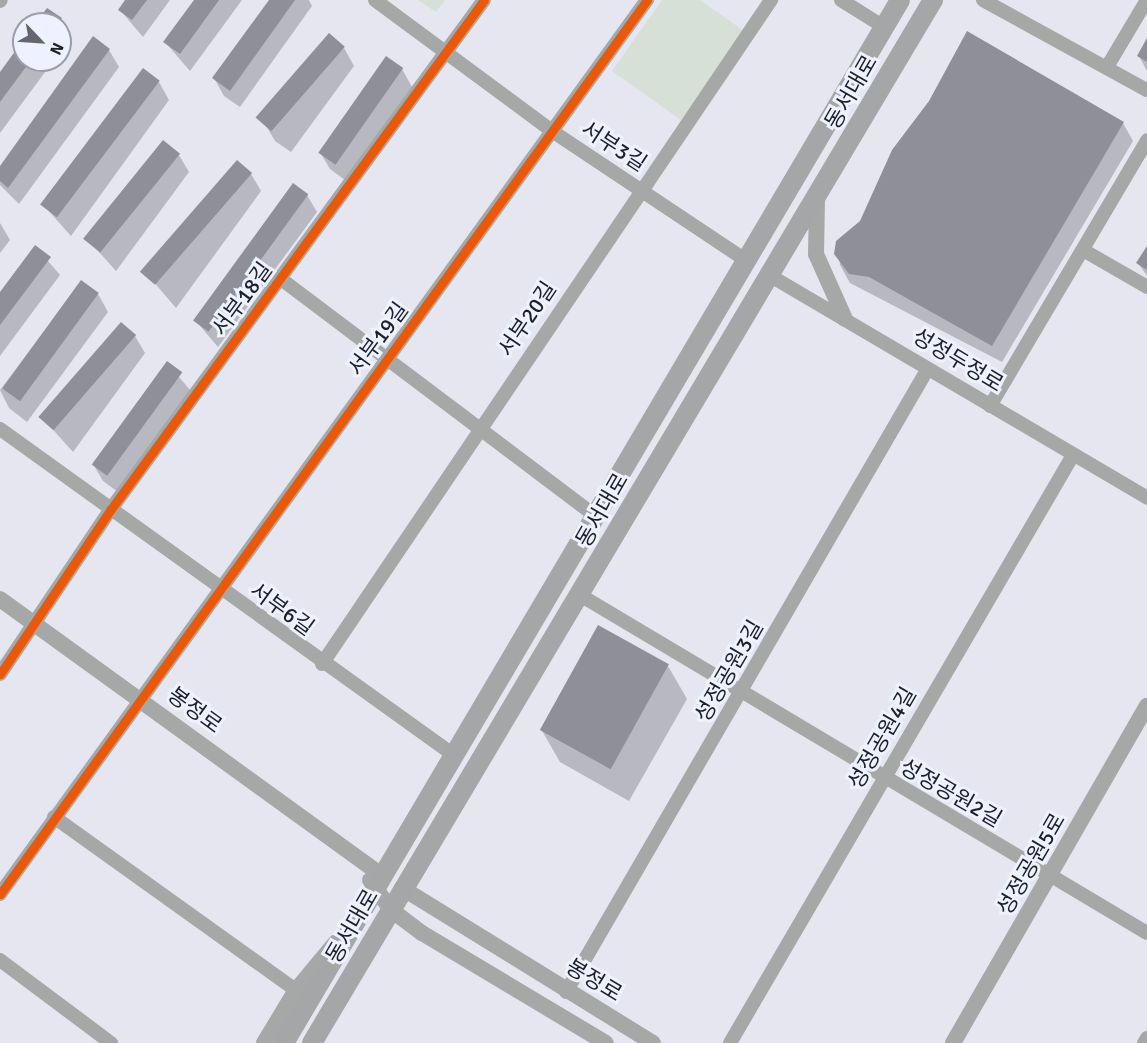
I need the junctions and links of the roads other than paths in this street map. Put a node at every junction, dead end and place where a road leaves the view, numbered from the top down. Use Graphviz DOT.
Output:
graph roads {
  1 [pos="375,0"];
  2 [pos="484,0"];
  3 [pos="647,0"];
  4 [pos="771,0"];
  5 [pos="841,0"];
  6 [pos="900,0"];
  7 [pos="933,0"];
  8 [pos="983,0"];
  9 [pos="1147,0"];
  10 [pos="884,27"];
  11 [pos="445,52"];
  12 [pos="1107,66"];
  13 [pos="1147,90"];
  14 [pos="552,131"];
  15 [pos="1147,140"];
  16 [pos="640,188"];
  17 [pos="816,198"];
  18 [pos="1083,250"];
  19 [pos="747,261"];
  20 [pos="769,275"];
  21 [pos="281,279"];
  22 [pos="1147,287"];
  23 [pos="845,319"];
  24 [pos="386,361"];
  25 [pos="927,370"];
  26 [pos="990,406"];
  27 [pos="481,426"];
  28 [pos="0,429"];
  29 [pos="1073,455"];
  30 [pos="1147,498"];
  31 [pos="111,509"];
  32 [pos="596,516"];
  33 [pos="217,588"];
  34 [pos="580,595"];
  35 [pos="0,599"];
  36 [pos="37,625"];
  37 [pos="322,664"];
  38 [pos="0,674"];
  39 [pos="742,691"];
  40 [pos="138,698"];
  41 [pos="1147,706"];
  42 [pos="454,756"];
  43 [pos="883,778"];
  44 [pos="54,818"];
  45 [pos="1051,874"];
  46 [pos="379,883"];
  47 [pos="402,888"];
  48 [pos="0,894"];
  49 [pos="390,909"];
  50 [pos="358,916"];
  51 [pos="378,929"];
  52 [pos="1147,933"];
  53 [pos="0,960"];
  54 [pos="296,990"];
  55 [pos="566,992"];
  56 [pos="1147,1038"];
  57 [pos="111,1043"];
  58 [pos="264,1043"];
  59 [pos="284,1043"];
  60 [pos="312,1043"];
  61 [pos="324,1043"];
  62 [pos="606,1043"];
  63 [pos="653,1043"];
  64 [pos="730,1043"];
  65 [pos="952,1043"];
  66 [pos="1144,1043"];
  1 -- 11 [label="street, 서부3길"];
  2 -- 11 [label="street, 서부18길"];
  3 -- 14 [label="street, 서부19길"];
  4 -- 16 [label="street, 서부20길"];
  5 -- 10 [label="street"];
  6 -- 10 [label="main road, 동서대로"];
  7 -- 17 [label="main road, 동서대로"];
  8 -- 12 [label="street"];
  9 -- 12 [label="street"];
  10 -- 19 [label="main road, 동서대로"];
  11 -- 14 [label="street, 서부3길"];
  11 -- 21 [label="street, 서부18길"];
  12 -- 13 [label="street"];
  14 -- 16 [label="street, 서부3길"];
  14 -- 24 [label="street, 서부19길"];
  15 -- 18 [label="street"];
  16 -- 19 [label="street, 서부3길"];
  16 -- 27 [label="street, 서부20길"];
  17 -- 20 [label="main road, 동서대로"];
  17 -- 23 [label="street"];
  18 -- 22 [label="street"];
  18 -- 26 [label="street"];
  19 -- 20 [label="main road, 성정두정로"];
  19 -- 32 [label="main road, 동서대로"];
  20 -- 23 [label="street, 성정두정로"];
  20 -- 34 [label="main road, 동서대로"];
  21 -- 24 [label="street"];
  21 -- 31 [label="street, 서부18길"];
  23 -- 25 [label="street, 성정두정로"];
  24 -- 27 [label="street"];
  24 -- 33 [label="street, 서부19길"];
  25 -- 26 [label="street, 성정두정로"];
  25 -- 39 [label="street, 성정공원3길"];
  26 -- 29 [label="street, 성정두정로"];
  27 -- 32 [label="street"];
  27 -- 37 [label="street, 서부20길"];
  28 -- 31 [label="street, 서부6길"];
  29 -- 30 [label="street, 성정두정로"];
  29 -- 43 [label="street, 성정공원4길"];
  31 -- 33 [label="street, 서부6길"];
  31 -- 36 [label="street, 서부18길"];
  32 -- 42 [label="main road, 동서대로"];
  33 -- 37 [label="street, 서부6길"];
  33 -- 40 [label="street, 서부19길"];
  34 -- 39 [label="street, 성정공원2길"];
  34 -- 47 [label="main road, 동서대로"];
  35 -- 36 [label="street, 봉정로"];
  36 -- 38 [label="street, 서부18길"];
  36 -- 40 [label="street, 봉정로"];
  37 -- 42 [label="street, 서부6길"];
  39 -- 43 [label="street, 성정공원2길"];
  39 -- 55 [label="street, 성정공원3길"];
  40 -- 44 [label="street, 서부19길"];
  40 -- 46 [label="street, 봉정로"];
  41 -- 45 [label="street, 성정공원5로"];
  42 -- 46 [label="main road, 동서대로"];
  43 -- 45 [label="street, 성정공원2길"];
  43 -- 64 [label="street, 성정공원4길"];
  44 -- 48 [label="street, 서부19길"];
  44 -- 54 [label="street"];
  45 -- 52 [label="street, 성정공원2길"];
  45 -- 65 [label="street, 성정공원5로"];
  46 -- 47 [label="main road, 봉정로"];
  46 -- 49 [label="street, 봉정로"];
  46 -- 50 [label="main road, 동서대로"];
  47 -- 49 [label="main road, 동서대로"];
  47 -- 55 [label="street, 봉정로"];
  49 -- 51 [label="main road, 동서대로"];
  49 -- 62 [label="street, 봉정로"];
  50 -- 54 [label="street"];
  50 -- 59 [label="main road, 동서대로"];
  51 -- 60 [label="main road, 동서대로"];
  51 -- 61 [label="street"];
  53 -- 57 [label="street"];
  54 -- 58 [label="street"];
  55 -- 63 [label="street, 봉정로"];
  56 -- 66 [label="street"];
}
